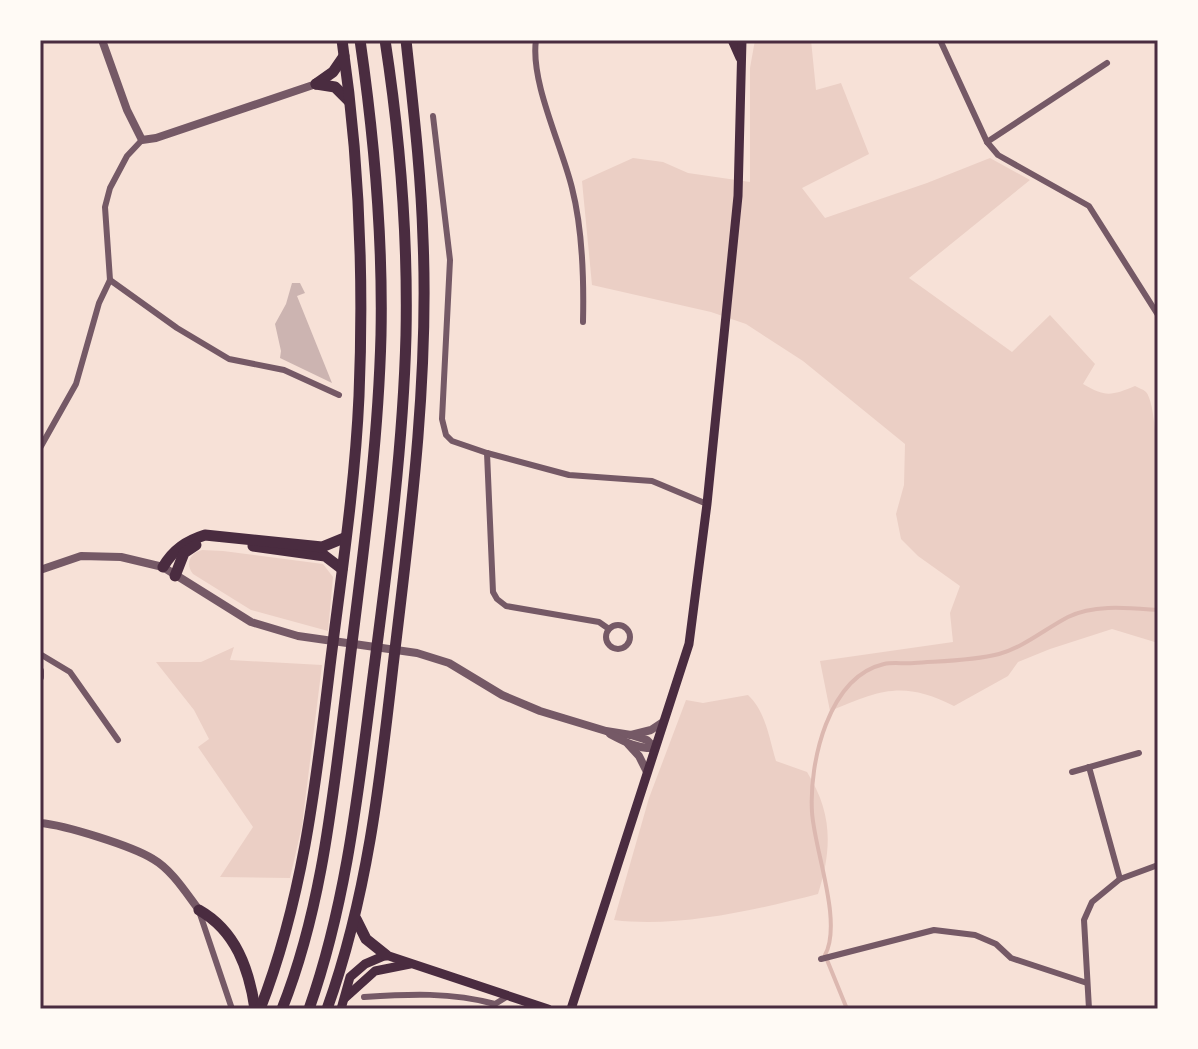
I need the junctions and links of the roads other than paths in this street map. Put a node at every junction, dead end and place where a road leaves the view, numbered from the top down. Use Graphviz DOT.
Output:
graph roads {
  1 [pos="102,40"];
  2 [pos="342,40"];
  3 [pos="360,40"];
  4 [pos="385,40"];
  5 [pos="406,40"];
  6 [pos="536,40"];
  7 [pos="732,40"];
  8 [pos="742,40"];
  9 [pos="940,40"];
  10 [pos="344,56"];
  11 [pos="741,61"];
  12 [pos="1107,63"];
  13 [pos="316,84"];
  14 [pos="349,101"];
  15 [pos="433,116"];
  16 [pos="142,140"];
  17 [pos="987,142"];
  18 [pos="110,280"];
  19 [pos="1158,315"];
  20 [pos="583,322"];
  21 [pos="339,395"];
  22 [pos="40,448"];
  23 [pos="487,453"];
  24 [pos="707,504"];
  25 [pos="344,538"];
  26 [pos="163,567"];
  27 [pos="40,570"];
  28 [pos="341,574"];
  29 [pos="175,576"];
  30 [pos="609,629"];
  31 [pos="40,654"];
  32 [pos="40,671"];
  33 [pos="40,677"];
  34 [pos="663,722"];
  35 [pos="118,740"];
  36 [pos="630,740"];
  37 [pos="655,748"];
  38 [pos="1139,753"];
  39 [pos="1089,767"];
  40 [pos="647,772"];
  41 [pos="1072,772"];
  42 [pos="40,823"];
  43 [pos="1158,865"];
  44 [pos="1120,879"];
  45 [pos="199,910"];
  46 [pos="356,919"];
  47 [pos="386,955"];
  48 [pos="822,958"];
  49 [pos="410,964"];
  50 [pos="1087,983"];
  51 [pos="508,996"];
  52 [pos="364,997"];
  53 [pos="345,998"];
  54 [pos="232,1009"];
  55 [pos="258,1009"];
  56 [pos="282,1009"];
  57 [pos="309,1009"];
  58 [pos="327,1009"];
  59 [pos="341,1009"];
  60 [pos="548,1009"];
  61 [pos="571,1009"];
  62 [pos="1089,1009"];
  1 -- 16 [label="street"];
  2 -- 10 [label="highway"];
  3 -- 56 [label="highway"];
  4 -- 57 [label="highway"];
  5 -- 46 [label="highway"];
  6 -- 20 [label="street"];
  7 -- 11 [label="main road"];
  8 -- 11 [label="main road"];
  9 -- 17 [label="street"];
  10 -- 13 [label="highway"];
  10 -- 14 [label="highway"];
  11 -- 24 [label="main road"];
  12 -- 17 [label="street"];
  13 -- 14 [label="highway"];
  13 -- 16 [label="street"];
  14 -- 25 [label="highway"];
  15 -- 23 [label="street"];
  16 -- 18 [label="street"];
  17 -- 19 [label="street"];
  18 -- 21 [label="street"];
  18 -- 22 [label="street"];
  23 -- 24 [label="street"];
  23 -- 30 [label="street"];
  24 -- 34 [label="main road"];
  25 -- 26 [label="highway"];
  25 -- 28 [label="highway"];
  26 -- 27 [label="street"];
  26 -- 29 [label="street"];
  28 -- 29 [label="highway"];
  28 -- 55 [label="highway"];
  29 -- 36 [label="street"];
  31 -- 35 [label="street"];
  32 -- 33 [label="street"];
  34 -- 36 [label="street"];
  34 -- 37 [label="main road"];
  36 -- 37 [label="street"];
  36 -- 40 [label="street"];
  37 -- 40 [label="main road"];
  38 -- 39 [label="street"];
  39 -- 41 [label="street"];
  39 -- 44 [label="street"];
  40 -- 61 [label="main road"];
  42 -- 45 [label="street"];
  43 -- 44 [label="street"];
  44 -- 50 [label="street"];
  45 -- 54 [label="street"];
  45 -- 55 [label="highway"];
  46 -- 47 [label="highway"];
  46 -- 58 [label="highway"];
  47 -- 49 [label="main road"];
  47 -- 53 [label="main road"];
  48 -- 50 [label="street"];
  49 -- 51 [label="main road"];
  49 -- 53 [label="main road"];
  50 -- 62 [label="street"];
  51 -- 52 [label="street"];
  51 -- 60 [label="main road"];
  53 -- 59 [label="main road"];
}
